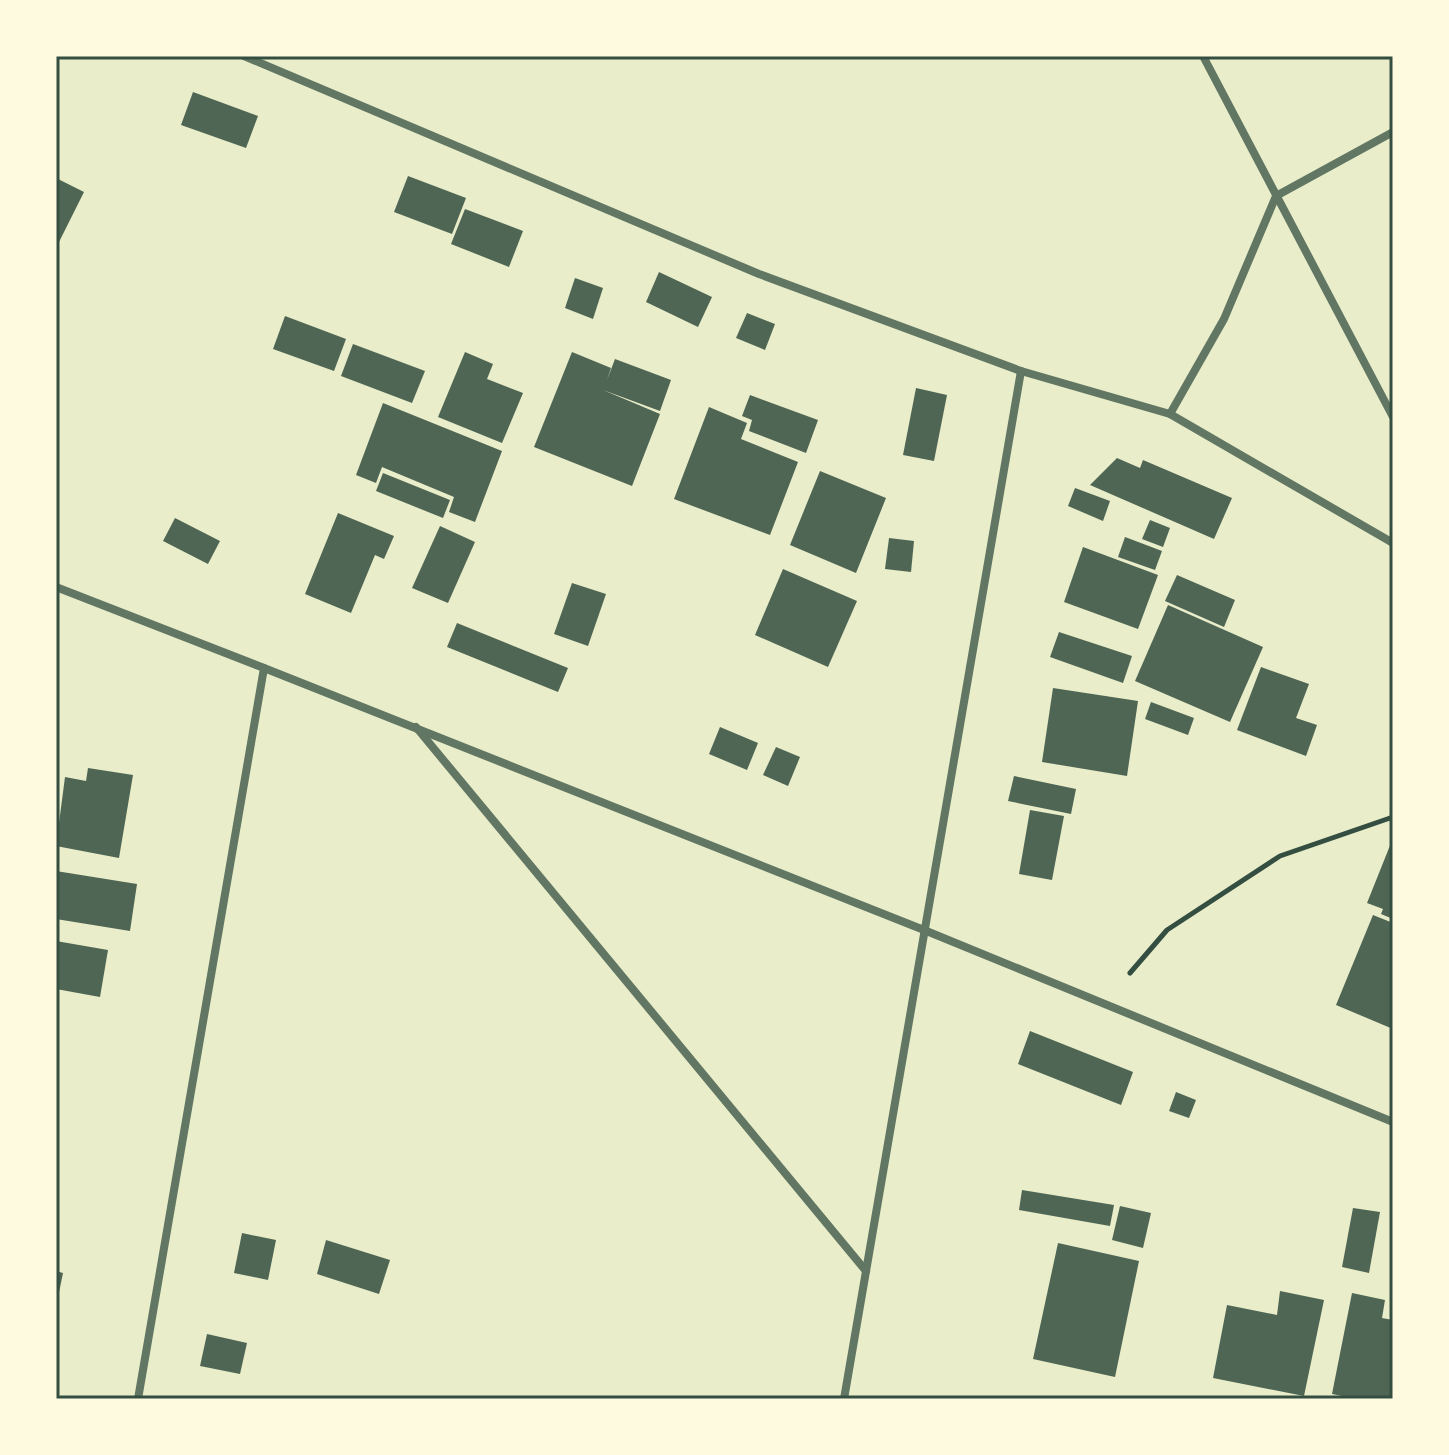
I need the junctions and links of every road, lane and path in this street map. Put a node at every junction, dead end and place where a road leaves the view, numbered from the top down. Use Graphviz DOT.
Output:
graph roads {
  1 [pos="244,56"];
  2 [pos="1203,56"];
  3 [pos="1393,132"];
  4 [pos="1276,196"];
  5 [pos="1021,371"];
  6 [pos="1170,414"];
  7 [pos="1393,417"];
  8 [pos="1393,543"];
  9 [pos="56,587"];
  10 [pos="264,668"];
  11 [pos="415,726"];
  12 [pos="1393,817"];
  13 [pos="924,930"];
  14 [pos="1104,1004"];
  15 [pos="1393,1122"];
  16 [pos="866,1271"];
  17 [pos="138,1399"];
  18 [pos="844,1399"];
  1 -- 5 [label="street"];
  2 -- 4 [label="street"];
  3 -- 4 [label="street"];
  4 -- 6 [label="street"];
  4 -- 7 [label="street"];
  5 -- 6 [label="street"];
  5 -- 13 [label="street"];
  6 -- 8 [label="street"];
  9 -- 10 [label="street"];
  10 -- 11 [label="street"];
  10 -- 17 [label="street"];
  11 -- 13 [label="street"];
  11 -- 16 [label="street"];
  12 -- 14 [label="path"];
  13 -- 14 [label="street"];
  13 -- 16 [label="street"];
  14 -- 15 [label="street"];
  16 -- 18 [label="street"];
}
